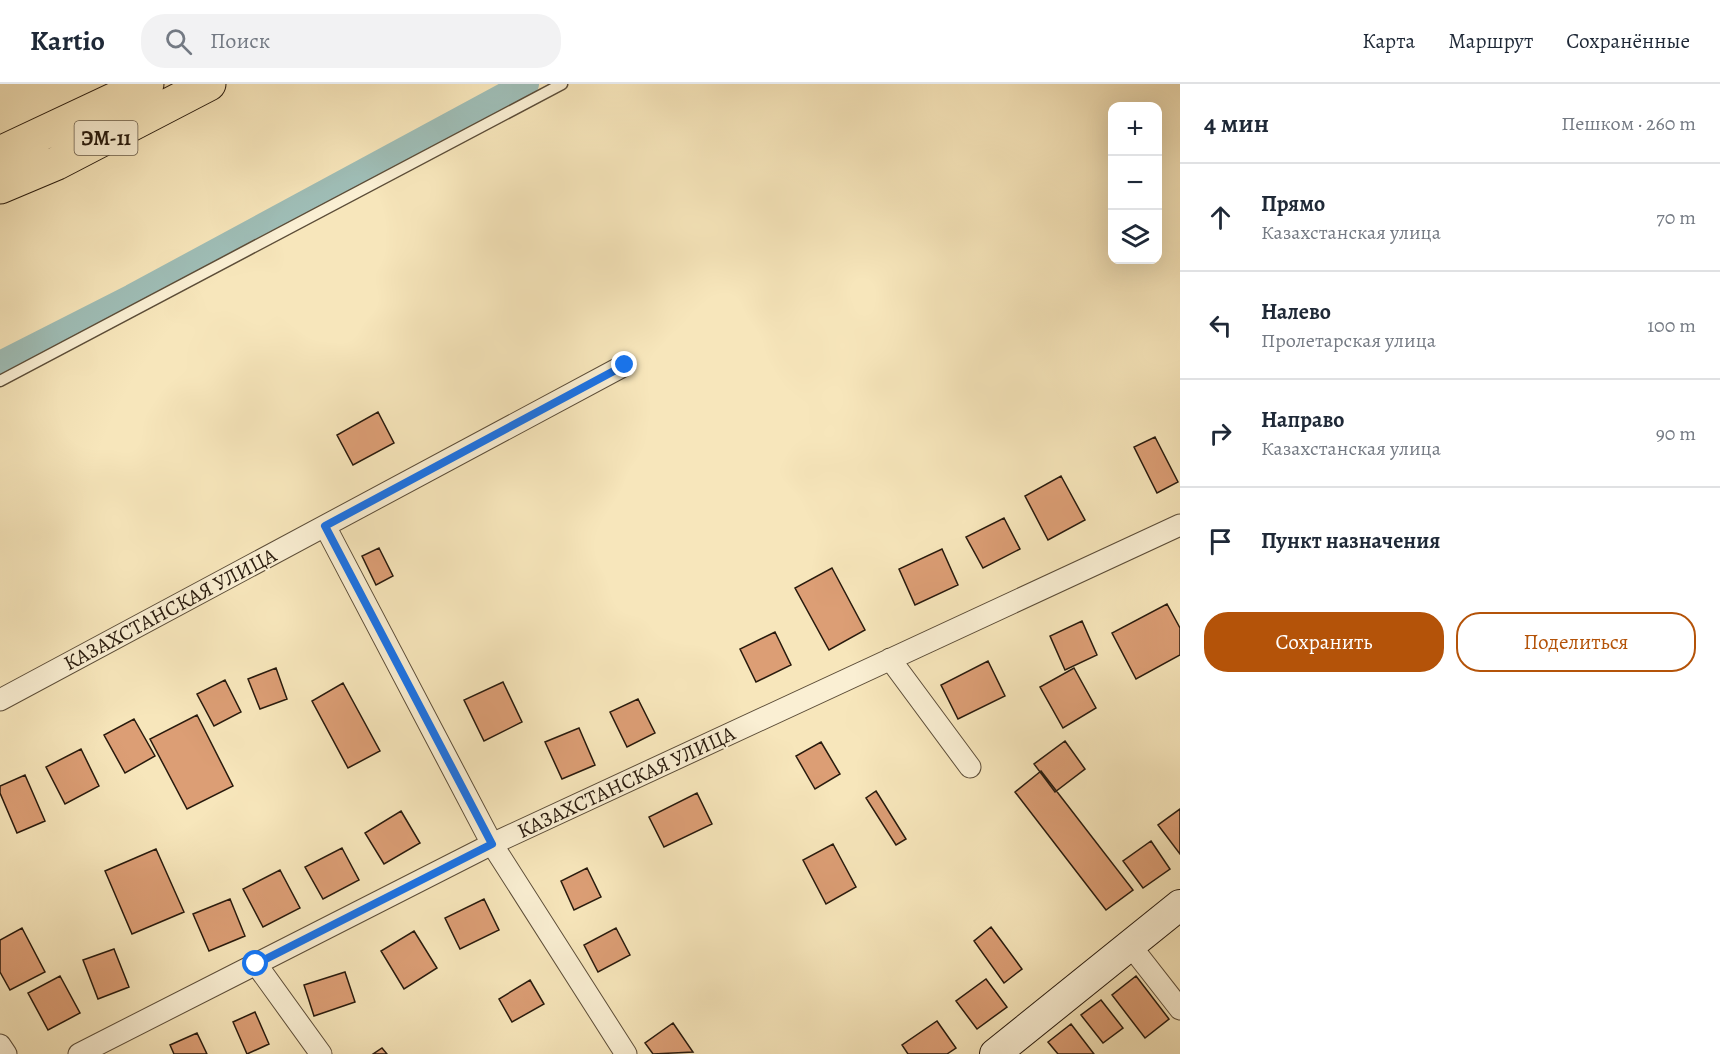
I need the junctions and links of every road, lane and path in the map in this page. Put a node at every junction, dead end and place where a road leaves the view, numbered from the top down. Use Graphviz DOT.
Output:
graph roads {
  1 [pos="147,84"];
  2 [pos="209,84"];
  3 [pos="562,84"];
  4 [pos="0,153"];
  5 [pos="0,187"];
  6 [pos="625,365"];
  7 [pos="0,381"];
  8 [pos="1180,525"];
  9 [pos="325,526"];
  10 [pos="890,659"];
  11 [pos="0,700"];
  12 [pos="970,767"];
  13 [pos="492,844"];
  14 [pos="1180,905"];
  15 [pos="1130,945"];
  16 [pos="256,964"];
  17 [pos="1180,1009"];
  18 [pos="0,1045"];
  19 [pos="6,1054"];
  20 [pos="79,1054"];
  21 [pos="321,1054"];
  22 [pos="626,1054"];
  23 [pos="995,1054"];
  1 -- 4 [label="highway, ЭМ-11"];
  2 -- 5 [label="highway, ЭМ-11"];
  3 -- 7 [label="lane"];
  6 -- 9 [label="street, КАЗАХСТАНСКАЯ УЛИЦА"];
  8 -- 10 [label="street, КАЗАХСТАНСКАЯ УЛИЦА"];
  9 -- 11 [label="street, КАЗАХСТАНСКАЯ УЛИЦА"];
  9 -- 13 [label="street"];
  10 -- 12 [label="street"];
  10 -- 13 [label="street, КАЗАХСТАНСКАЯ УЛИЦА"];
  13 -- 16 [label="street, КАЗАХСТАНСКАЯ УЛИЦА"];
  13 -- 22 [label="street"];
  14 -- 15 [label="street"];
  15 -- 17 [label="street"];
  15 -- 23 [label="street"];
  16 -- 20 [label="street, КАЗАХСТАНСКАЯ УЛИЦА"];
  16 -- 21 [label="street"];
  18 -- 19 [label="street"];
}
